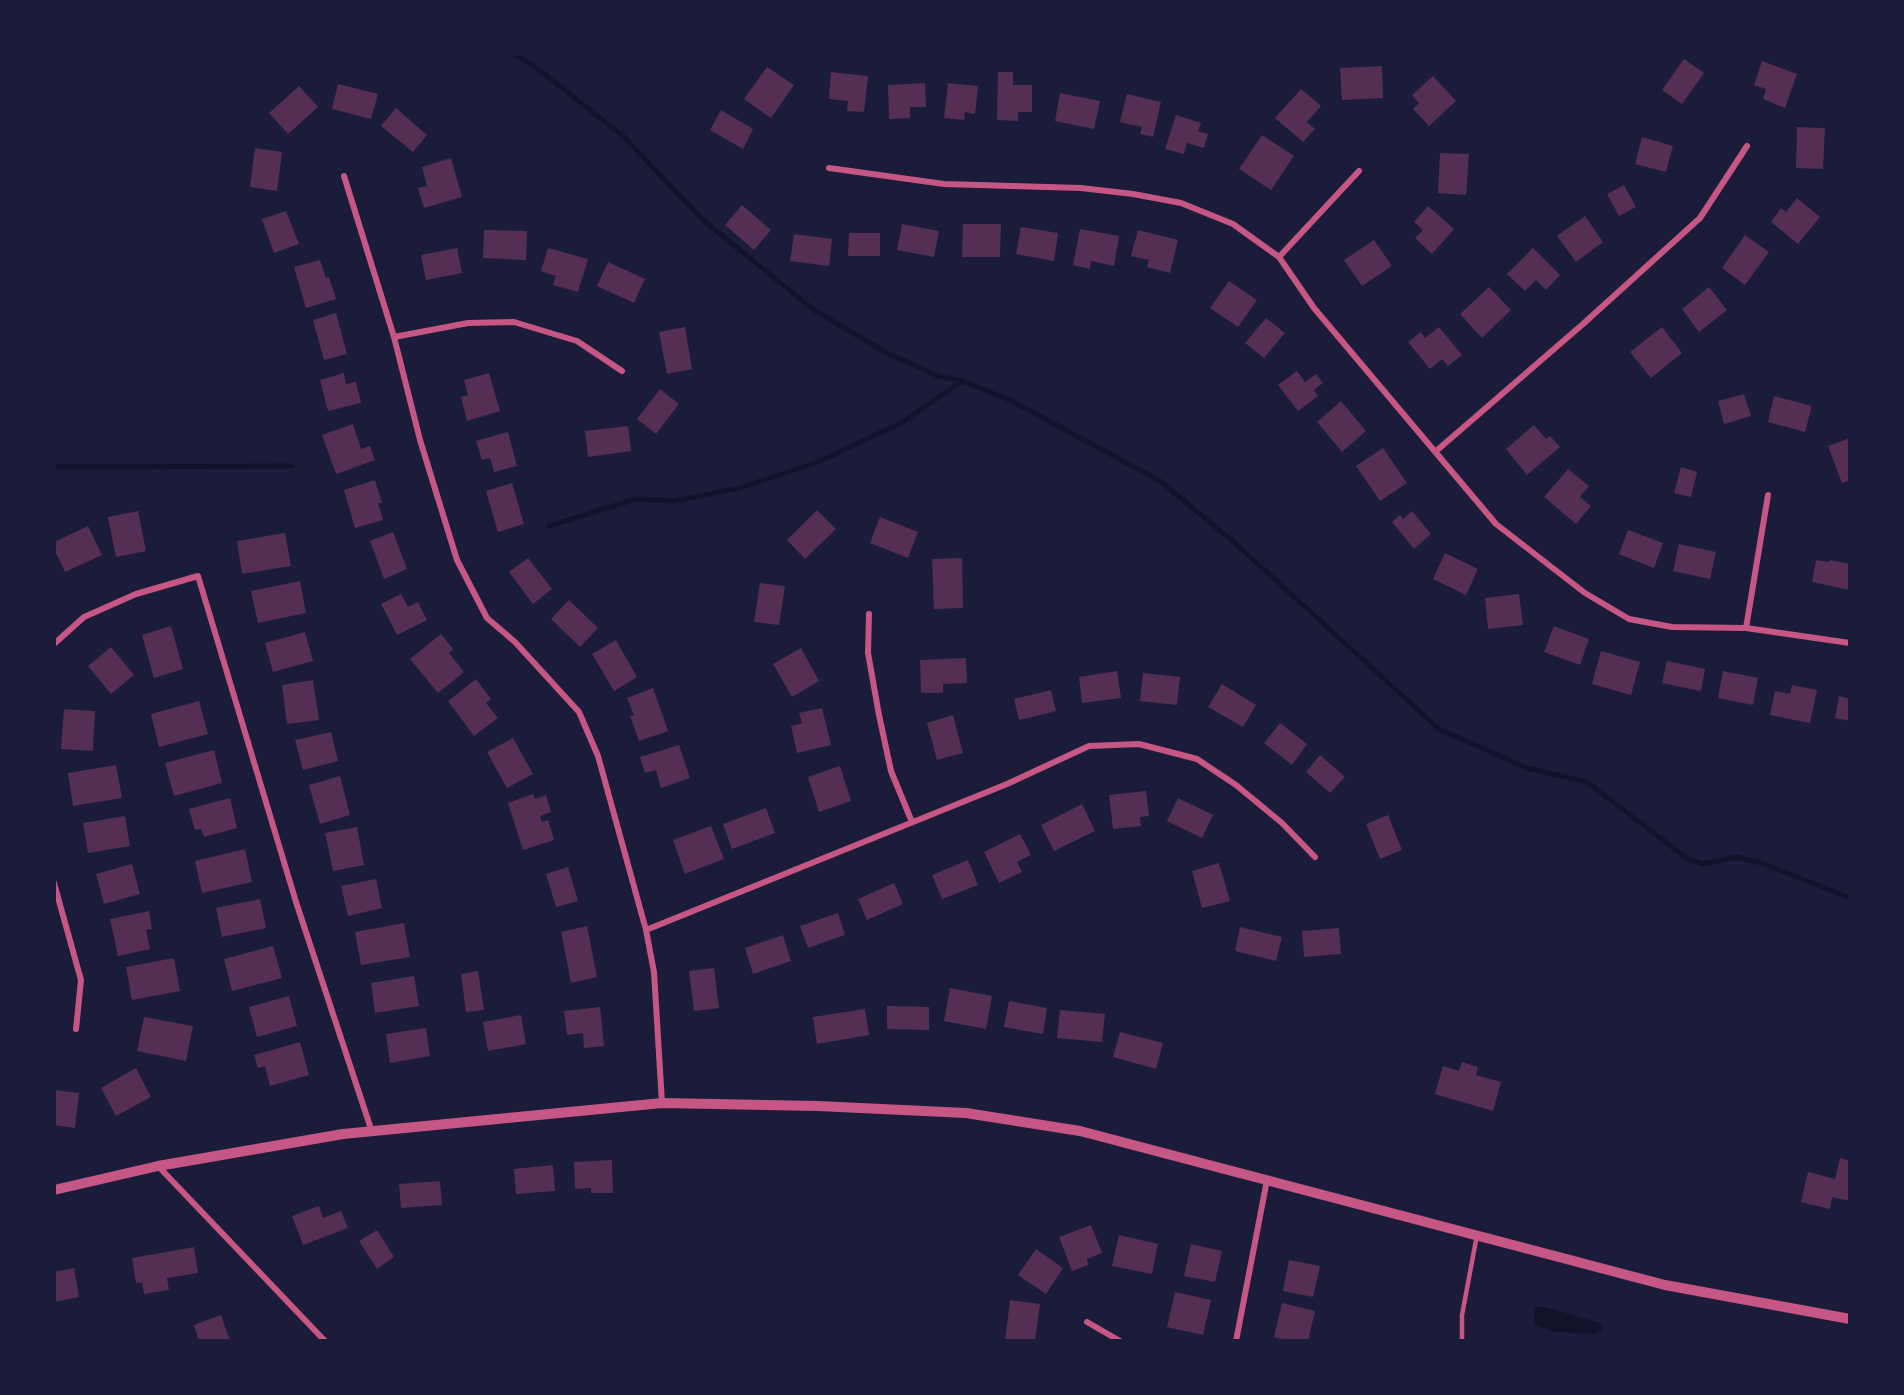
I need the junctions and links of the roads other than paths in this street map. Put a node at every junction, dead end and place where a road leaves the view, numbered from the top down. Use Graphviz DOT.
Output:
graph roads {
  1 [pos="1747,146"];
  2 [pos="829,168"];
  3 [pos="1359,171"];
  4 [pos="344,176"];
  5 [pos="1278,257"];
  6 [pos="394,337"];
  7 [pos="622,371"];
  8 [pos="1435,452"];
  9 [pos="1768,495"];
  10 [pos="869,614"];
  11 [pos="1746,628"];
  12 [pos="1850,643"];
  13 [pos="54,644"];
  14 [pos="912,822"];
  15 [pos="1315,857"];
  16 [pos="54,883"];
  17 [pos="646,930"];
  18 [pos="76,1029"];
  19 [pos="662,1103"];
  20 [pos="372,1132"];
  21 [pos="158,1166"];
  22 [pos="1268,1180"];
  23 [pos="54,1190"];
  24 [pos="1477,1235"];
  25 [pos="1850,1319"];
  26 [pos="1087,1322"];
  27 [pos="325,1341"];
  28 [pos="1120,1341"];
  29 [pos="1236,1341"];
  30 [pos="1462,1341"];
  1 -- 8 [label="street"];
  2 -- 5 [label="street"];
  3 -- 5 [label="street"];
  4 -- 6 [label="street"];
  5 -- 8 [label="street"];
  6 -- 7 [label="street"];
  6 -- 17 [label="street"];
  8 -- 11 [label="street"];
  9 -- 11 [label="street"];
  10 -- 14 [label="street"];
  11 -- 12 [label="street"];
  13 -- 20 [label="street"];
  14 -- 15 [label="street"];
  14 -- 17 [label="street"];
  16 -- 18 [label="street"];
  17 -- 19 [label="street"];
  19 -- 20 [label="street"];
  19 -- 22 [label="street"];
  20 -- 21 [label="street"];
  21 -- 23 [label="street"];
  21 -- 27 [label="street"];
  22 -- 24 [label="street"];
  22 -- 29 [label="street"];
  24 -- 25 [label="street"];
  24 -- 30 [label="lane"];
  26 -- 28 [label="street"];
}
